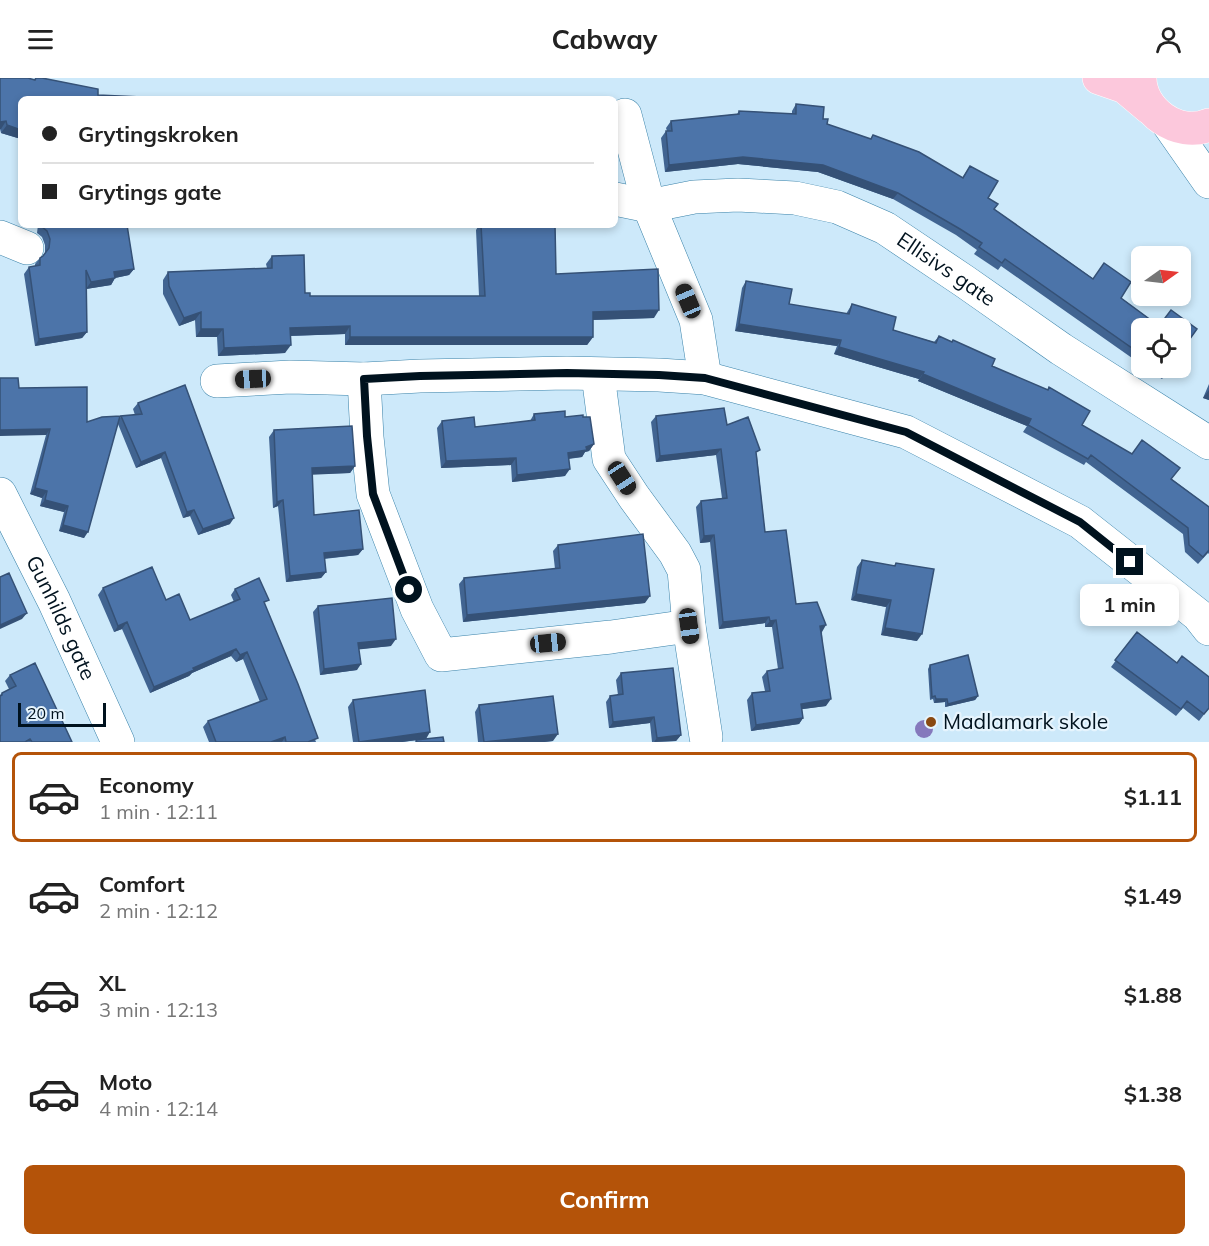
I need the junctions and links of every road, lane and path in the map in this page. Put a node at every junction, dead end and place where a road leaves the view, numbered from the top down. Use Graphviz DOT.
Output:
graph roads {
  1 [pos="1099,78"];
  2 [pos="1152,103"];
  3 [pos="625,115"];
  4 [pos="1209,125"];
  5 [pos="1209,182"];
  6 [pos="618,200"];
  7 [pos="649,206"];
  8 [pos="598,375"];
  9 [pos="705,378"];
  10 [pos="364,379"];
  11 [pos="217,381"];
  12 [pos="1209,443"];
  13 [pos="0,494"];
  14 [pos="689,626"];
  15 [pos="1209,629"];
  16 [pos="706,737"];
  17 [pos="118,742"];
  1 -- 2 [label="main road"];
  2 -- 4 [label="main road"];
  2 -- 5 [label="street"];
  3 -- 7 [label="street"];
  6 -- 7 [label="street"];
  7 -- 9 [label="street"];
  7 -- 12 [label="street, Ellisivs gate"];
  8 -- 9 [label="street"];
  8 -- 10 [label="street"];
  8 -- 14 [label="street"];
  9 -- 15 [label="street"];
  10 -- 11 [label="street"];
  10 -- 14 [label="street"];
  13 -- 17 [label="street, Gunhilds gate"];
  14 -- 16 [label="street"];
}
